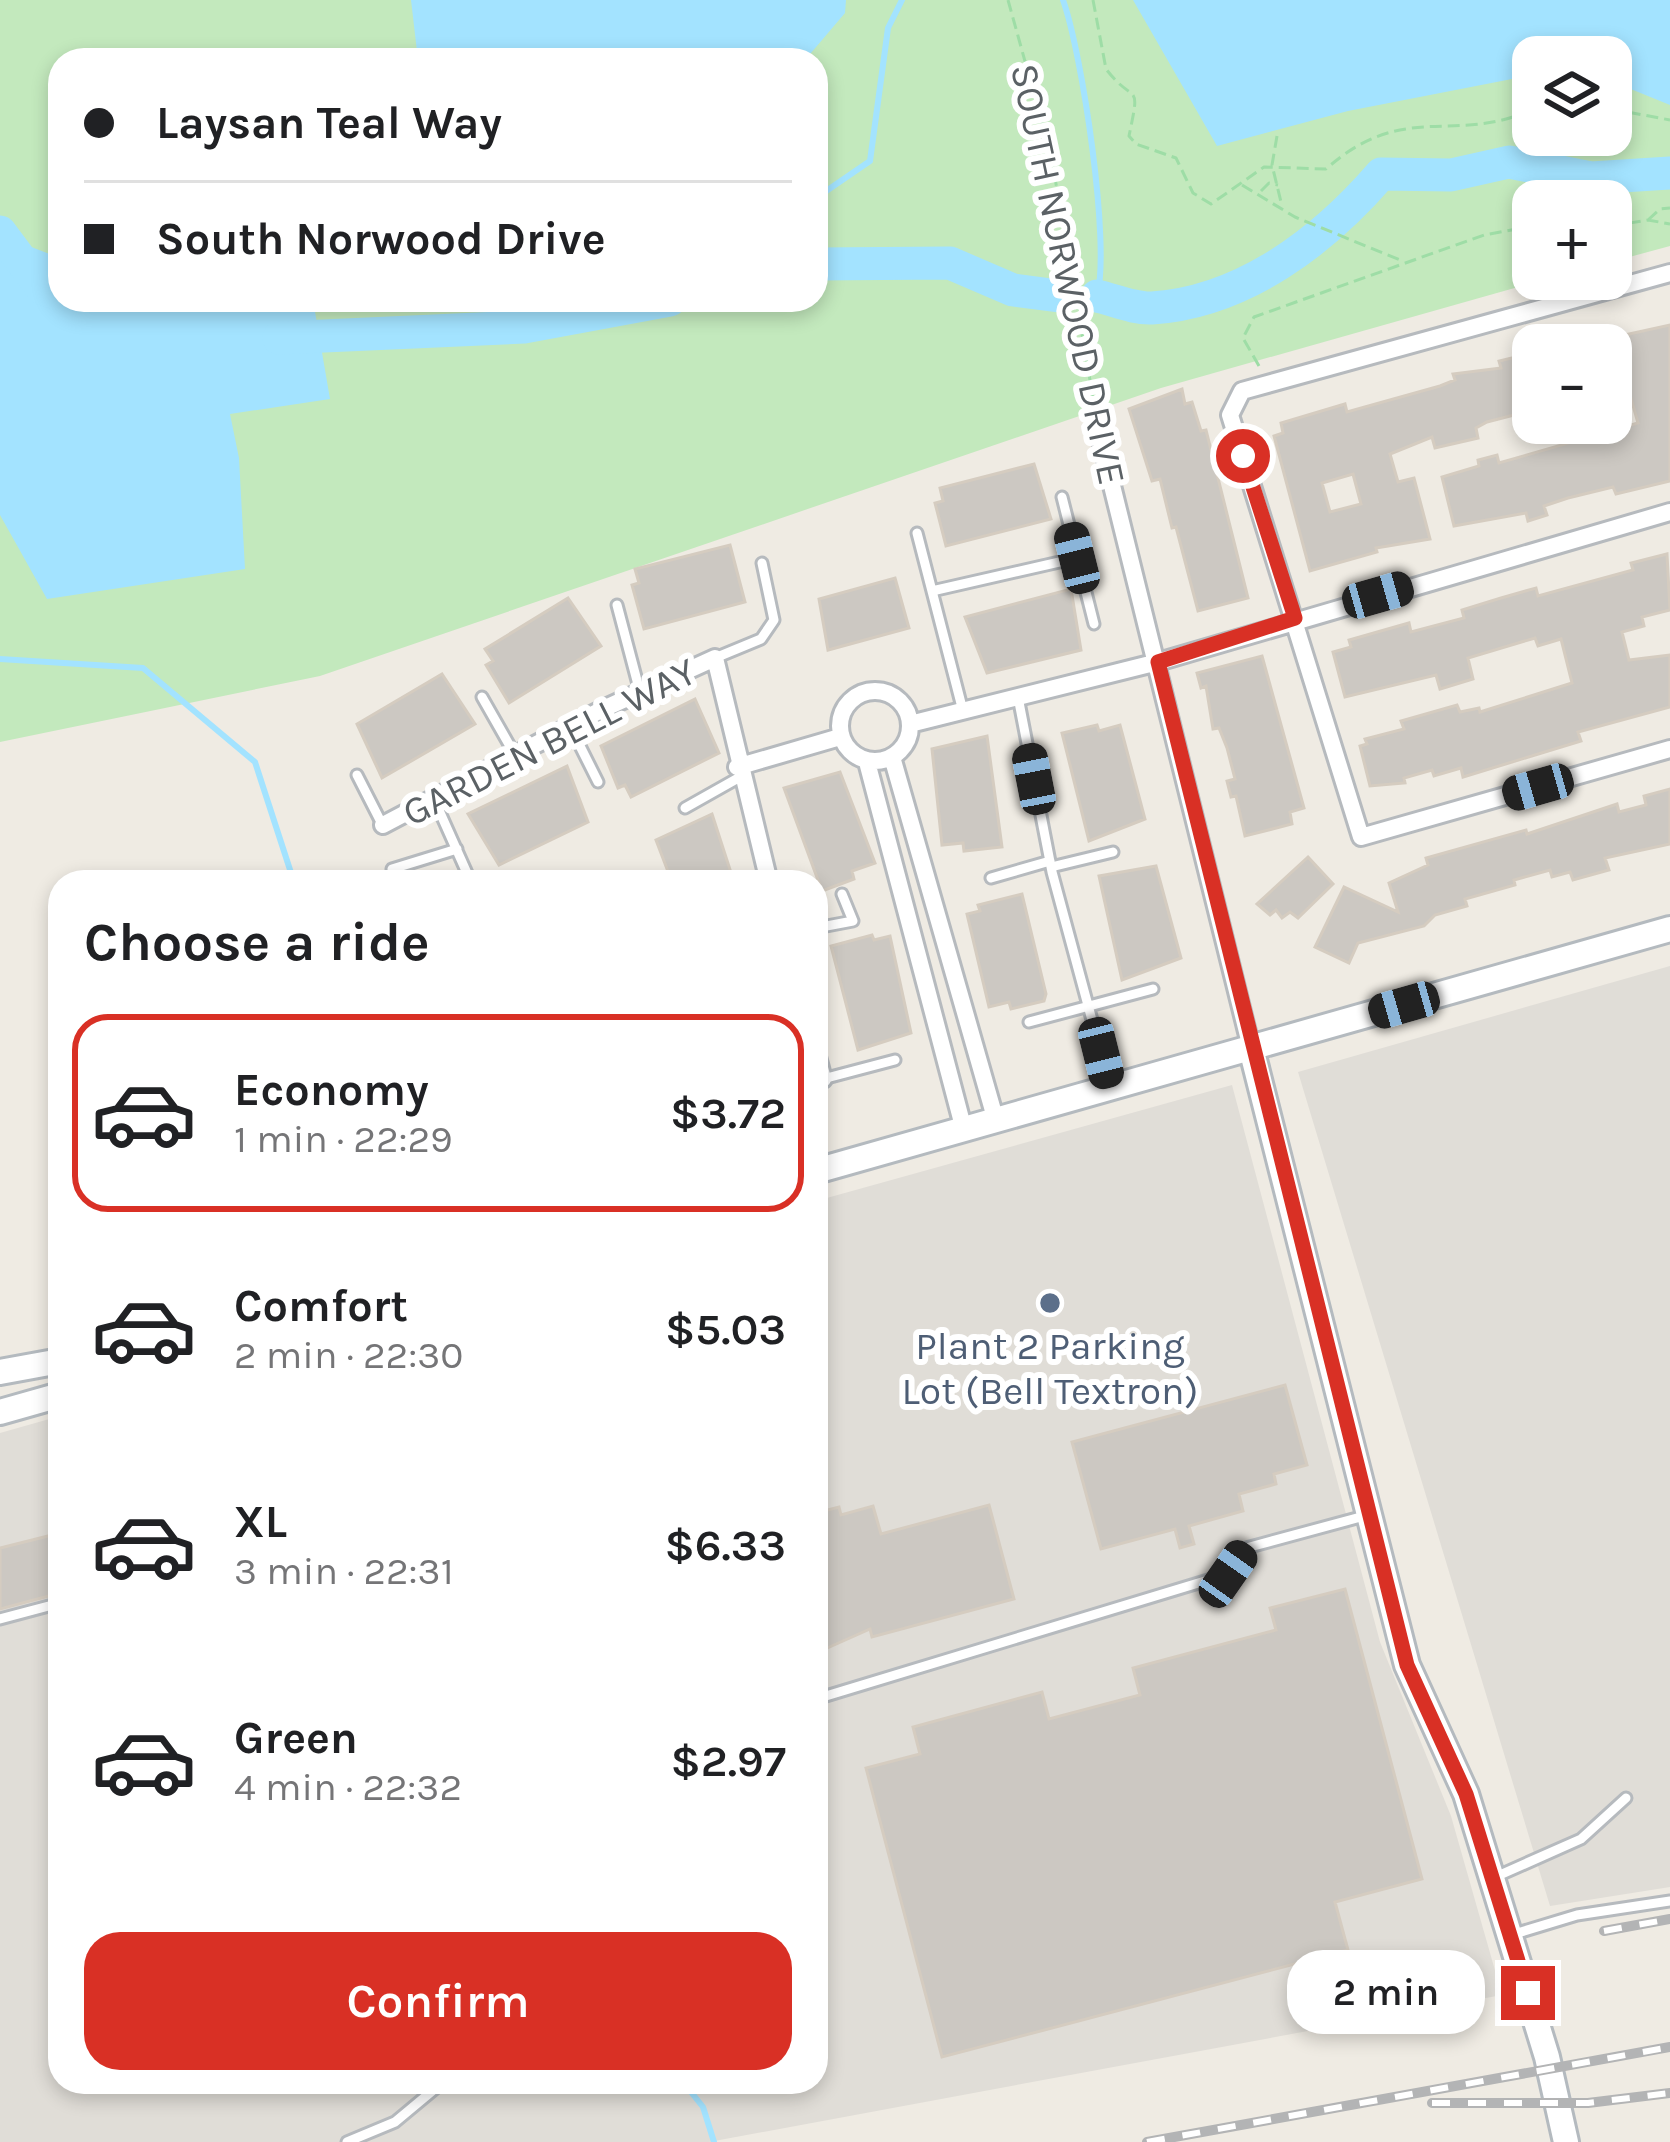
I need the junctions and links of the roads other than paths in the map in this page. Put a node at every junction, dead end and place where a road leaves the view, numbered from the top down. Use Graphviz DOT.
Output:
graph roads {
  1 [pos="1670,273"];
  2 [pos="1099,433"];
  3 [pos="1062,497"];
  4 [pos="1670,512"];
  5 [pos="917,533"];
  6 [pos="1077,558"];
  7 [pos="762,563"];
  8 [pos="932,591"];
  9 [pos="617,605"];
  10 [pos="1295,618"];
  11 [pos="1094,624"];
  12 [pos="715,658"];
  13 [pos="1158,662"];
  14 [pos="640,692"];
  15 [pos="482,697"];
  16 [pos="1018,697"];
  17 [pos="963,711"];
  18 [pos="910,724"];
  19 [pos="570,726"];
  20 [pos="840,737"];
  21 [pos="1670,749"];
  22 [pos="515,755"];
  23 [pos="892,758"];
  24 [pos="867,761"];
  25 [pos="738,772"];
  26 [pos="357,776"];
  27 [pos="598,782"];
  28 [pos="433,797"];
  29 [pos="685,808"];
  30 [pos="383,825"];
  31 [pos="457,849"];
  32 [pos="1113,852"];
  33 [pos="1051,864"];
  34 [pos="392,869"];
  35 [pos="465,870"];
  36 [pos="766,870"];
  37 [pos="991,878"];
  38 [pos="842,894"];
  39 [pos="828,926"];
  40 [pos="1670,929"];
  41 [pos="1153,989"];
  42 [pos="1089,1005"];
  43 [pos="1028,1022"];
  44 [pos="1251,1048"];
  45 [pos="895,1060"];
  46 [pos="828,1078"];
  47 [pos="1110,1088"];
  48 [pos="995,1121"];
  49 [pos="964,1130"];
  50 [pos="828,1168"];
  51 [pos="48,1362"];
  52 [pos="0,1372"];
  53 [pos="48,1398"];
  54 [pos="0,1412"];
  55 [pos="1369,1515"];
  56 [pos="48,1607"];
  57 [pos="0,1618"];
  58 [pos="828,1695"];
  59 [pos="1625,1798"];
  60 [pos="1493,1878"];
  61 [pos="1670,1901"];
  62 [pos="1511,1935"];
  63 [pos="428,2094"];
  64 [pos="347,2142"];
  65 [pos="1566,2142"];
  1 -- 10 [label="street"];
  2 -- 13 [label="street, SOUTH NORWOOD DRIVE"];
  3 -- 6 [label="lane"];
  4 -- 10 [label="street"];
  5 -- 8 [label="lane"];
  6 -- 8 [label="lane"];
  6 -- 11 [label="lane"];
  7 -- 12 [label="lane"];
  8 -- 17 [label="lane"];
  9 -- 14 [label="lane"];
  10 -- 13 [label="street"];
  10 -- 21 [label="street"];
  12 -- 14 [label="street, GARDEN BELL WAY"];
  12 -- 25 [label="street"];
  13 -- 16 [label="street"];
  13 -- 44 [label="street, SOUTH NORWOOD DRIVE"];
  14 -- 19 [label="street, GARDEN BELL WAY"];
  15 -- 22 [label="lane"];
  16 -- 17 [label="street"];
  16 -- 33 [label="lane"];
  17 -- 18 [label="street"];
  18 -- 20 [label="street"];
  18 -- 23 [label="street"];
  19 -- 22 [label="street, GARDEN BELL WAY"];
  19 -- 27 [label="lane"];
  20 -- 24 [label="street"];
  20 -- 25 [label="street"];
  22 -- 28 [label="street, GARDEN BELL WAY"];
  23 -- 24 [label="street"];
  23 -- 48 [label="street"];
  24 -- 49 [label="street"];
  25 -- 29 [label="lane"];
  25 -- 36 [label="street"];
  26 -- 30 [label="lane"];
  28 -- 30 [label="street, GARDEN BELL WAY"];
  28 -- 31 [label="lane"];
  31 -- 34 [label="lane"];
  31 -- 35 [label="lane"];
  32 -- 33 [label="lane"];
  33 -- 37 [label="lane"];
  33 -- 42 [label="lane"];
  38 -- 39 [label="lane"];
  40 -- 44 [label="main road"];
  41 -- 42 [label="lane"];
  42 -- 43 [label="lane"];
  42 -- 47 [label="lane"];
  44 -- 47 [label="main road"];
  44 -- 55 [label="main road, SOUTH NORWOOD DRIVE"];
  45 -- 46 [label="lane"];
  47 -- 48 [label="main road"];
  48 -- 49 [label="main road"];
  49 -- 50 [label="main road"];
  51 -- 52 [label="main road"];
  53 -- 54 [label="main road"];
  55 -- 58 [label="lane"];
  55 -- 60 [label="main road, SOUTH NORWOOD DRIVE"];
  56 -- 57 [label="lane"];
  59 -- 60 [label="lane"];
  60 -- 62 [label="main road, SOUTH NORWOOD DRIVE"];
  61 -- 62 [label="lane"];
  62 -- 65 [label="main road, SOUTH NORWOOD DRIVE"];
  63 -- 64 [label="lane"];
}
